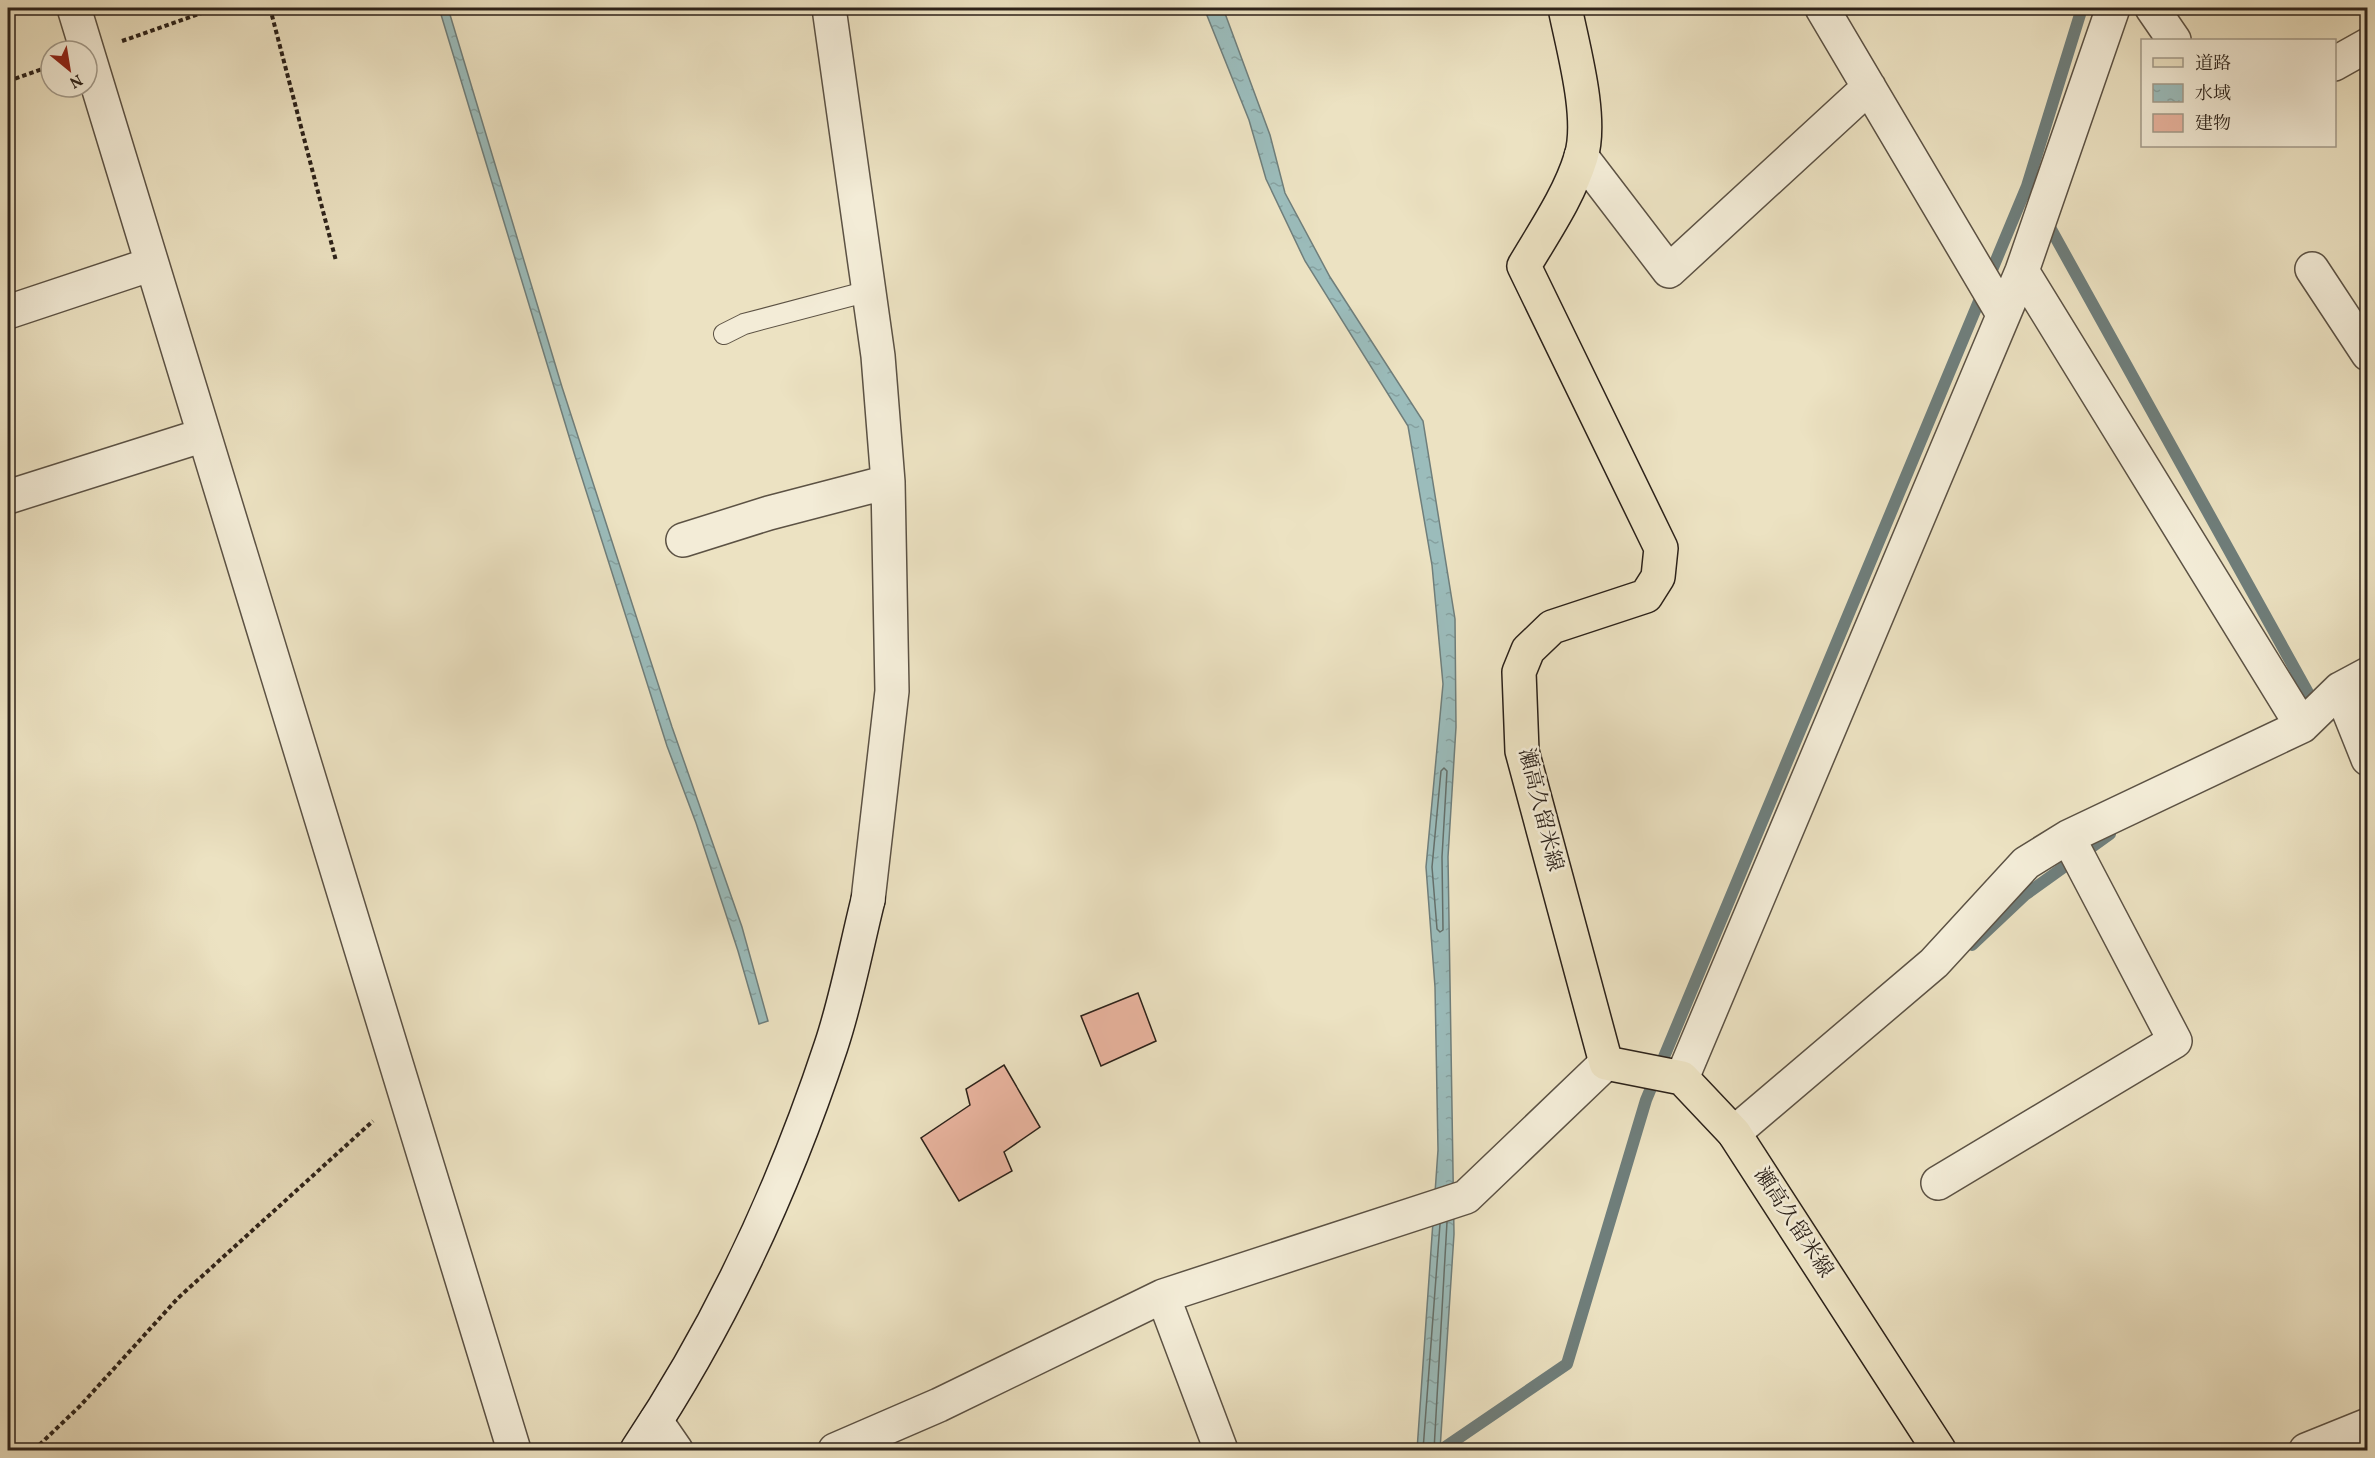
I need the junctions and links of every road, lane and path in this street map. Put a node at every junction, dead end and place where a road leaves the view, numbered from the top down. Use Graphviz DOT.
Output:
graph roads {
  1 [pos="74,8"];
  2 [pos="216,8"];
  3 [pos="270,8"];
  4 [pos="829,8"];
  5 [pos="1565,8"];
  6 [pos="1822,8"];
  7 [pos="2113,8"];
  8 [pos="2152,8"];
  9 [pos="84,39"];
  10 [pos="2173,39"];
  11 [pos="2367,45"];
  12 [pos="99,49"];
  13 [pos="2336,63"];
  14 [pos="39,70"];
  15 [pos="8,81"];
  16 [pos="1869,87"];
  17 [pos="99,89"];
  18 [pos="1581,156"];
  19 [pos="336,261"];
  20 [pos="152,264"];
  21 [pos="2312,269"];
  22 [pos="2022,271"];
  23 [pos="869,291"];
  24 [pos="8,312"];
  25 [pos="2003,314"];
  26 [pos="724,334"];
  27 [pos="2367,354"];
  28 [pos="204,435"];
  29 [pos="888,482"];
  30 [pos="8,497"];
  31 [pos="683,540"];
  32 [pos="2354,682"];
  33 [pos="2302,726"];
  34 [pos="2367,759"];
  35 [pos="2068,837"];
  36 [pos="1606,1063"];
  37 [pos="1661,1075"];
  38 [pos="404,1093"];
  39 [pos="1734,1133"];
  40 [pos="1938,1183"];
  41 [pos="1163,1296"];
  42 [pos="656,1421"];
  43 [pos="2367,1425"];
  44 [pos="34,1450"];
  45 [pos="514,1450"];
  46 [pos="637,1450"];
  47 [pos="676,1450"];
  48 [pos="835,1450"];
  49 [pos="1221,1450"];
  50 [pos="1939,1450"];
  51 [pos="2306,1450"];
  1 -- 9 [label="street"];
  2 -- 12 [label="path"];
  3 -- 19 [label="path"];
  4 -- 23 [label="street"];
  5 -- 18 [label="main road, 瀬高久留米線"];
  6 -- 16 [label="street"];
  7 -- 22 [label="street"];
  8 -- 10 [label="street"];
  11 -- 13 [label="street"];
  14 -- 15 [label="path"];
  16 -- 18 [label="street"];
  16 -- 25 [label="street"];
  17 -- 20 [label="street"];
  18 -- 36 [label="main road, 瀬高久留米線"];
  20 -- 24 [label="street"];
  20 -- 28 [label="street"];
  21 -- 27 [label="street"];
  22 -- 25 [label="street"];
  22 -- 33 [label="street"];
  23 -- 26 [label="lane"];
  23 -- 29 [label="street"];
  25 -- 37 [label="street"];
  28 -- 30 [label="street"];
  28 -- 38 [label="street"];
  29 -- 31 [label="street"];
  29 -- 42 [label="street"];
  32 -- 33 [label="street"];
  32 -- 34 [label="street"];
  33 -- 35 [label="street"];
  35 -- 39 [label="street"];
  35 -- 40 [label="street"];
  36 -- 37 [label="main road"];
  36 -- 41 [label="street"];
  37 -- 39 [label="main road, 瀬高久留米線"];
  38 -- 44 [label="path"];
  38 -- 45 [label="street"];
  39 -- 50 [label="main road, 瀬高久留米線"];
  41 -- 48 [label="street"];
  41 -- 49 [label="street"];
  42 -- 46 [label="street"];
  42 -- 47 [label="street"];
  43 -- 51 [label="street"];
}
